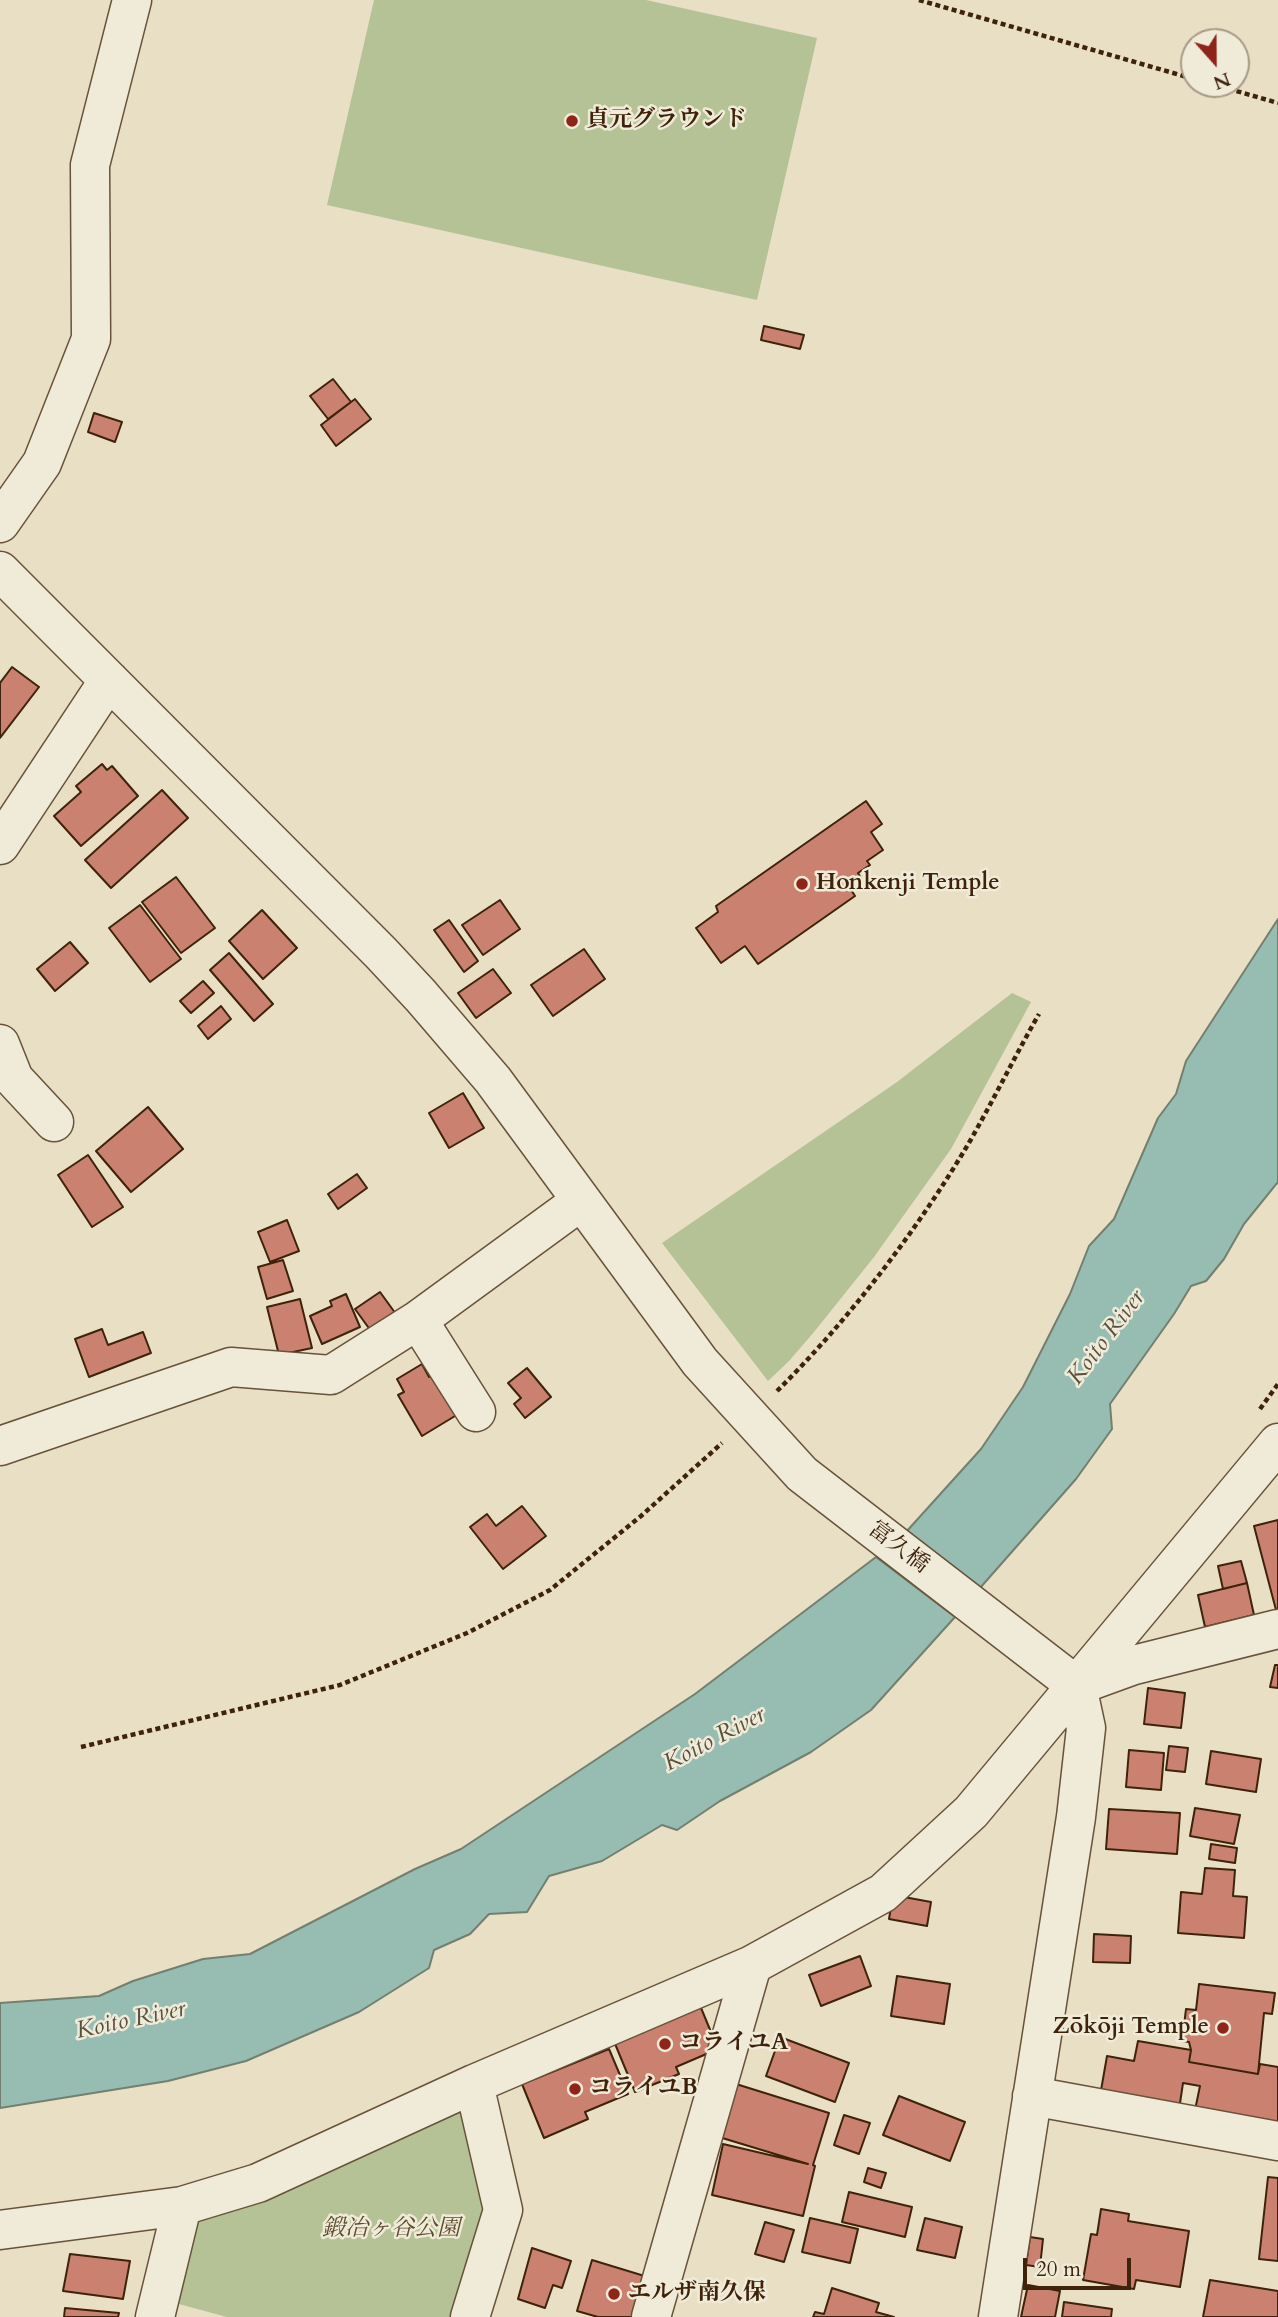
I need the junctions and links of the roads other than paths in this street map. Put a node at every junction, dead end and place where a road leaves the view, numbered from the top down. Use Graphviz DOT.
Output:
graph roads {
  1 [pos="132,0"];
  2 [pos="0,523"];
  3 [pos="0,571"];
  4 [pos="109,680"];
  5 [pos="0,845"];
  6 [pos="0,1044"];
  7 [pos="54,1122"];
  8 [pos="585,1208"];
  9 [pos="418,1320"];
  10 [pos="476,1412"];
  11 [pos="1278,1443"];
  12 [pos="0,1446"];
  13 [pos="1278,1629"];
  14 [pos="1064,1675"];
  15 [pos="752,1965"];
  16 [pos="474,2084"];
  17 [pos="1032,2096"];
  18 [pos="1278,2141"];
  19 [pos="182,2206"];
  20 [pos="0,2230"];
  21 [pos="155,2317"];
  22 [pos="470,2317"];
  23 [pos="651,2317"];
  24 [pos="998,2317"];
  1 -- 2 [label="street"];
  3 -- 4 [label="street, 富久橋"];
  4 -- 5 [label="street"];
  4 -- 8 [label="street, 富久橋"];
  6 -- 7 [label="street"];
  8 -- 9 [label="street"];
  8 -- 14 [label="street, 富久橋"];
  9 -- 10 [label="street"];
  9 -- 12 [label="street"];
  11 -- 14 [label="street"];
  13 -- 14 [label="street"];
  14 -- 15 [label="street"];
  14 -- 17 [label="street"];
  15 -- 16 [label="street"];
  15 -- 23 [label="street"];
  16 -- 19 [label="street"];
  16 -- 22 [label="street"];
  17 -- 18 [label="street"];
  17 -- 24 [label="street"];
  19 -- 20 [label="street"];
  19 -- 21 [label="street"];
}
